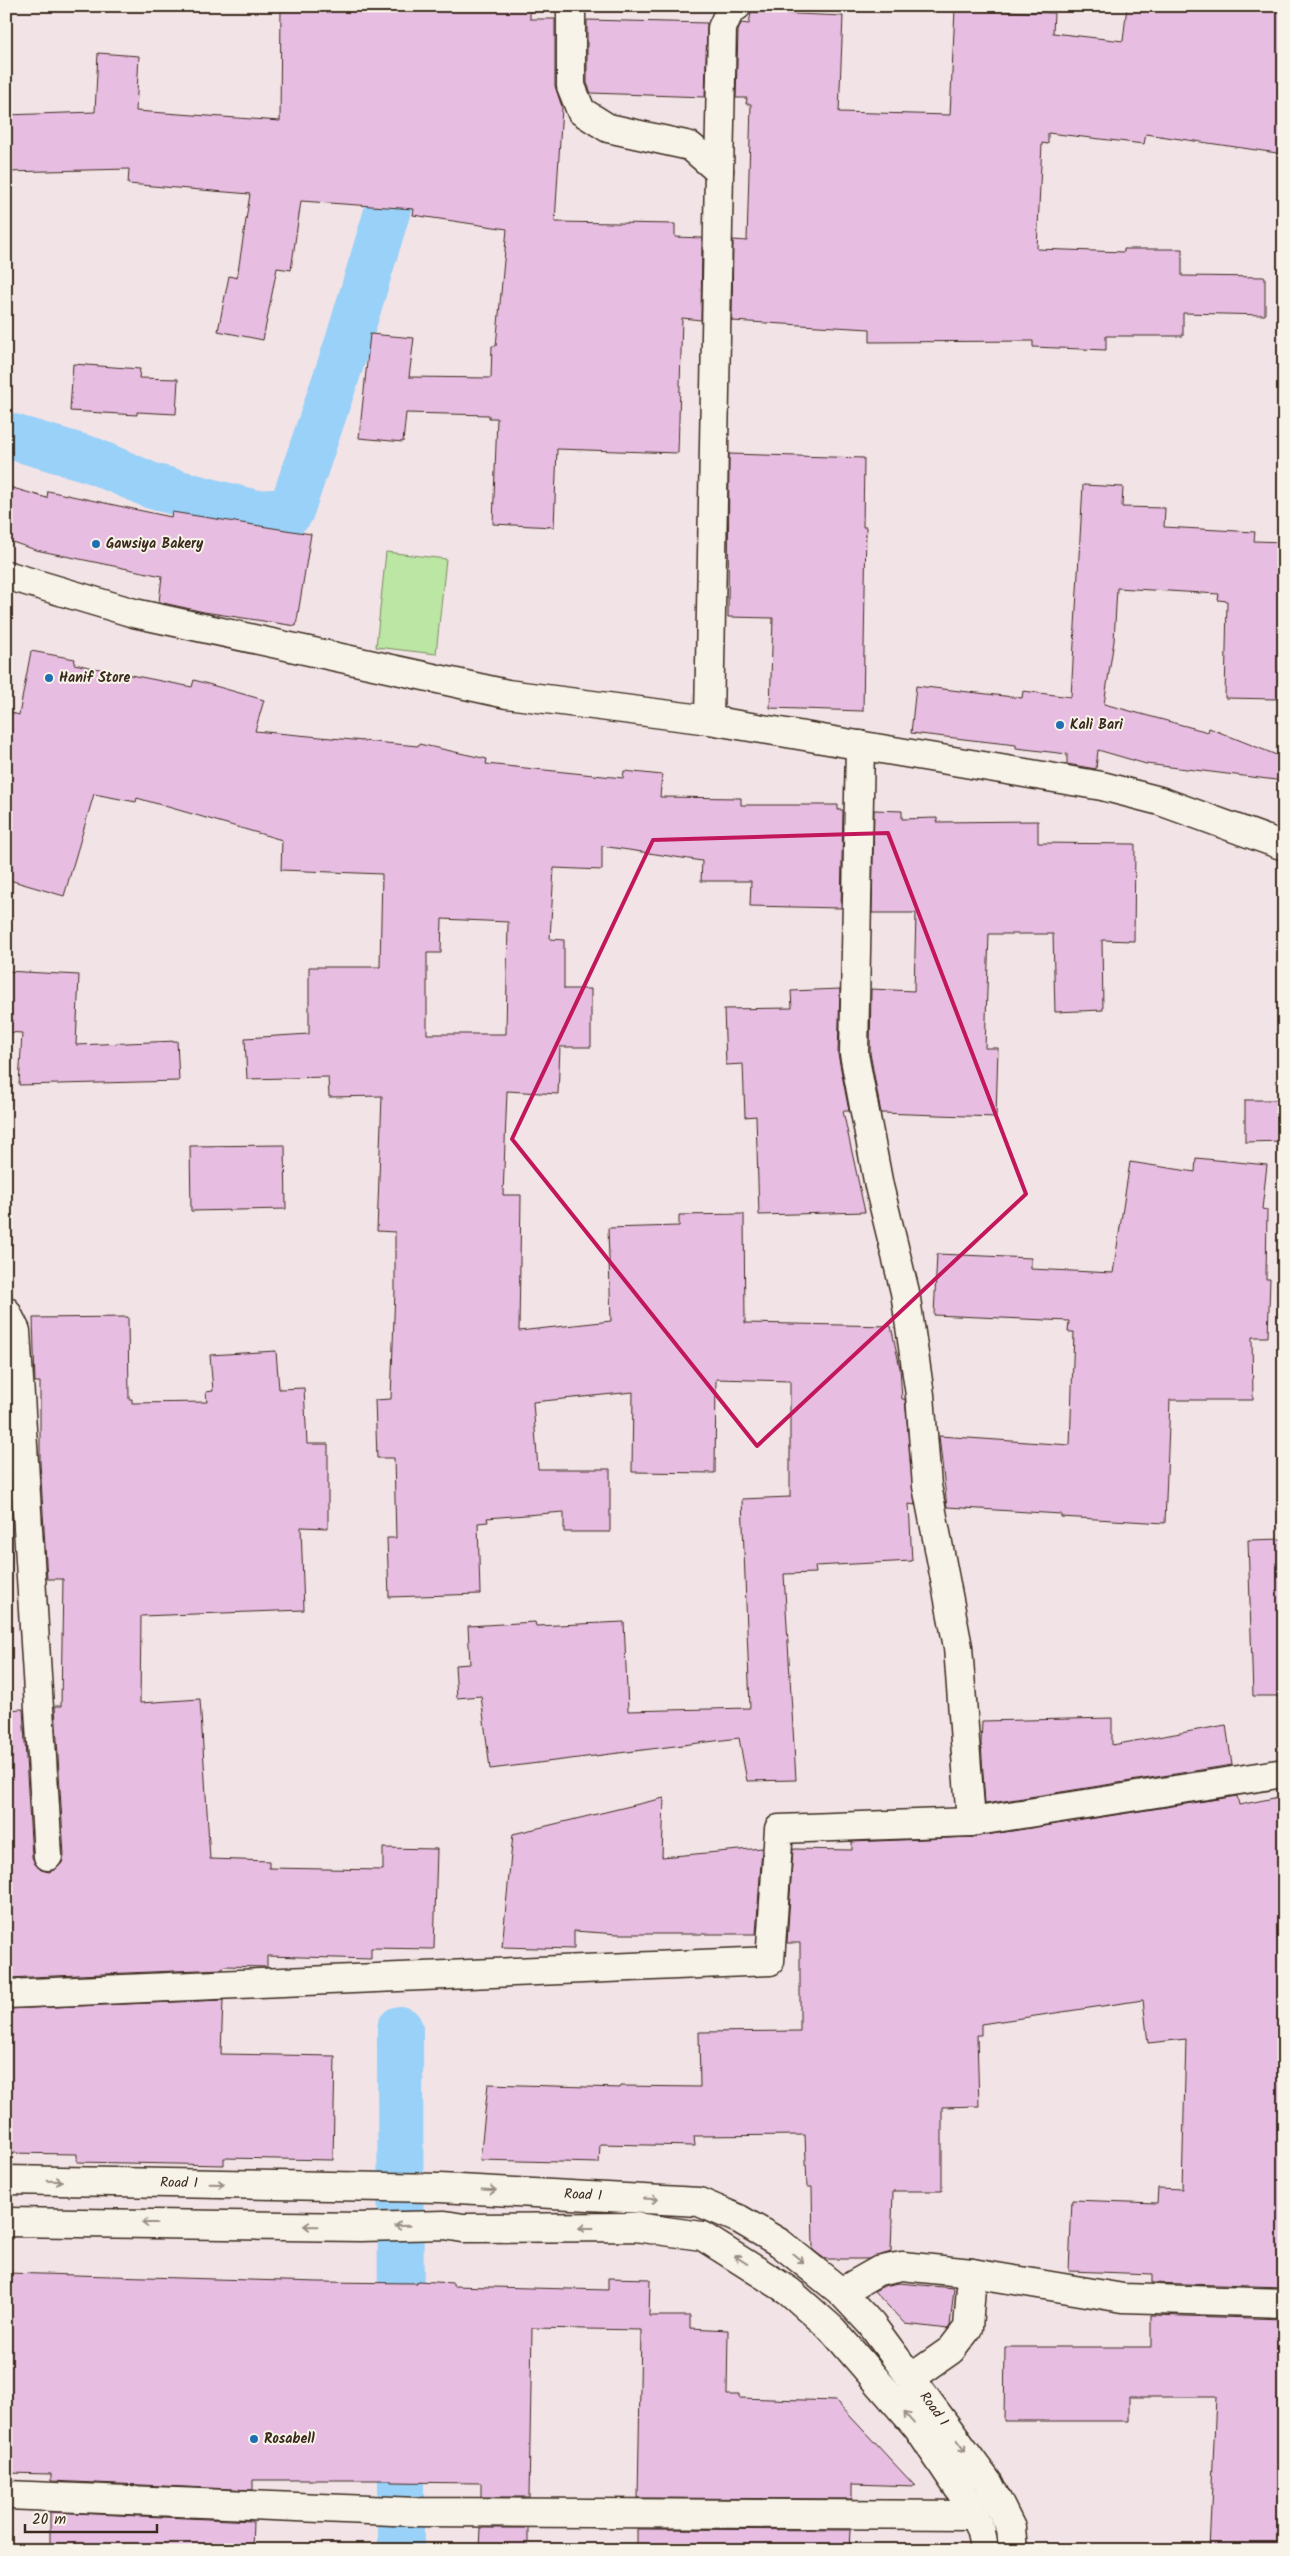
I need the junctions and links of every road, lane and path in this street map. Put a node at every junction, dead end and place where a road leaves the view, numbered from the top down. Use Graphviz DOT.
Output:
graph roads {
  1 [pos="571,6"];
  2 [pos="737,6"];
  3 [pos="719,171"];
  4 [pos="7,577"];
  5 [pos="709,720"];
  6 [pos="860,745"];
  7 [pos="1284,846"];
  8 [pos="6,1311"];
  9 [pos="1284,1773"];
  10 [pos="971,1822"];
  11 [pos="48,1856"];
  12 [pos="7,1994"];
  13 [pos="6,2180"];
  14 [pos="6,2222"];
  15 [pos="972,2273"];
  16 [pos="841,2292"];
  17 [pos="1284,2303"];
  18 [pos="911,2378"];
  19 [pos="6,2494"];
  20 [pos="970,2508"];
  21 [pos="1012,2539"];
  22 [pos="984,2550"];
  1 -- 3 [label="street"];
  2 -- 3 [label="street"];
  3 -- 5 [label="street"];
  4 -- 5 [label="street"];
  5 -- 6 [label="street"];
  6 -- 7 [label="street"];
  6 -- 10 [label="street"];
  8 -- 11 [label="street"];
  9 -- 10 [label="street"];
  10 -- 12 [label="street"];
  13 -- 16 [label="street, Road 1, one-way"];
  20 -- 14 [label="street, one-way"];
  15 -- 16 [label="street"];
  15 -- 17 [label="street"];
  15 -- 18 [label="street"];
  16 -- 18 [label="street, Road 1"];
  18 -- 21 [label="street, Road 1, one-way"];
  19 -- 20 [label="street"];
  20 -- 22 [label="street"];
}
